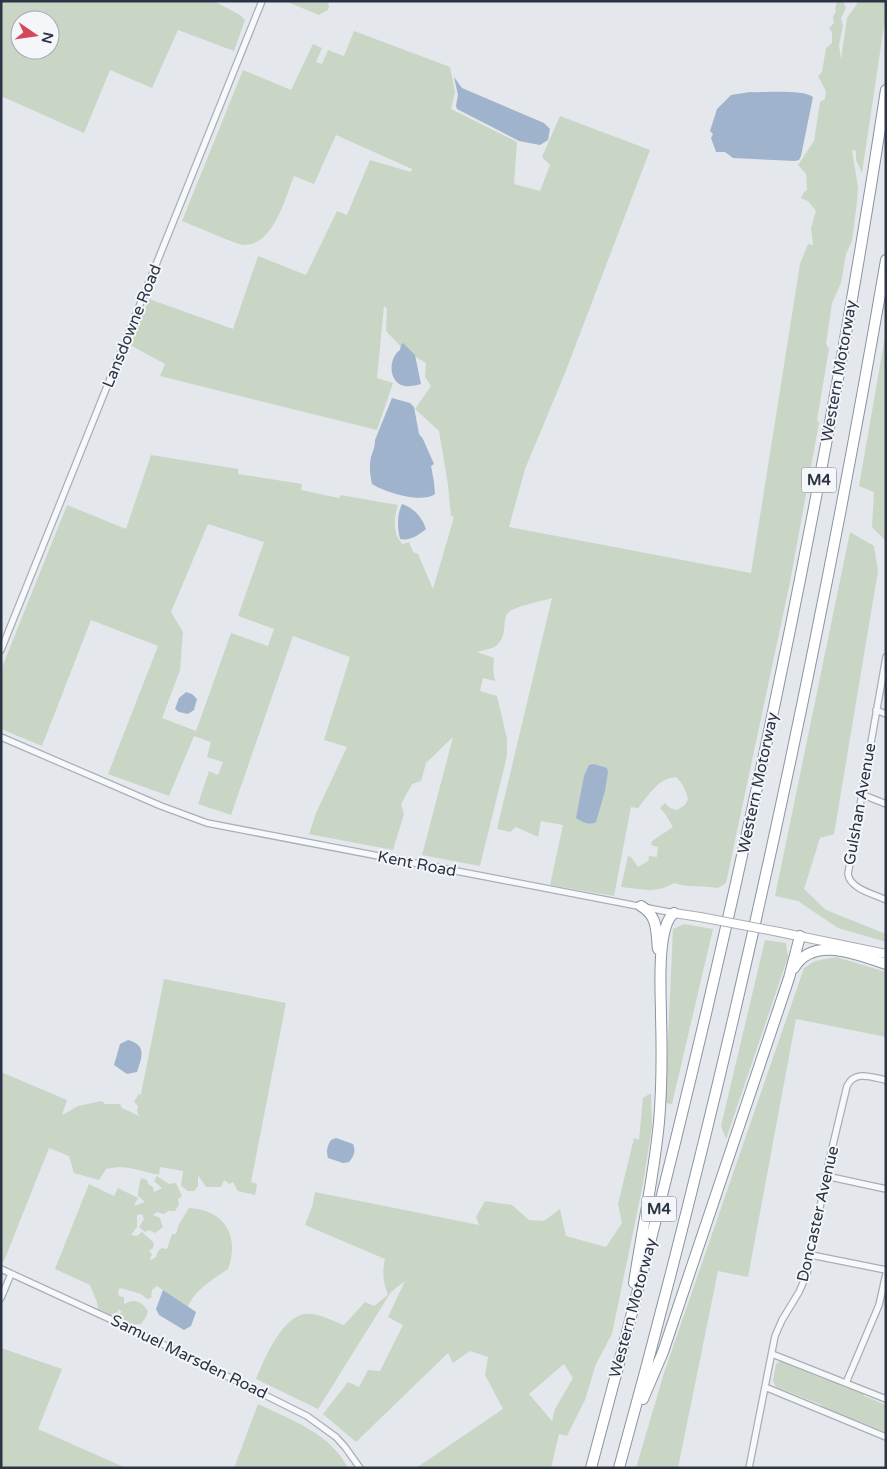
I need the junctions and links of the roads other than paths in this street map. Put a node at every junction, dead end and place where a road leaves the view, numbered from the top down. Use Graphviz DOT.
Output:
graph roads {
  1 [pos="262,1"];
  2 [pos="886,90"];
  3 [pos="886,260"];
  4 [pos="1,650"];
  5 [pos="886,656"];
  6 [pos="876,710"];
  7 [pos="886,714"];
  8 [pos="1,738"];
  9 [pos="861,794"];
  10 [pos="886,804"];
  11 [pos="886,900"];
  12 [pos="641,906"];
  13 [pos="674,913"];
  14 [pos="800,936"];
  15 [pos="847,946"];
  16 [pos="886,954"];
  17 [pos="661,962"];
  18 [pos="886,963"];
  19 [pos="789,978"];
  20 [pos="886,1080"];
  21 [pos="826,1176"];
  22 [pos="886,1189"];
  23 [pos="811,1255"];
  24 [pos="1,1269"];
  25 [pos="886,1272"];
  26 [pos="11,1274"];
  27 [pos="1,1298"];
  28 [pos="628,1332"];
  29 [pos="772,1354"];
  30 [pos="846,1383"];
  31 [pos="764,1387"];
  32 [pos="886,1400"];
  33 [pos="886,1437"];
  34 [pos="627,1439"];
  35 [pos="360,1468"];
  36 [pos="591,1468"];
  37 [pos="619,1468"];
  38 [pos="749,1468"];
  1 -- 4 [label="street, Lansdowne Road"];
  2 -- 28 [label="highway, Western Motorway / M4"];
  3 -- 34 [label="highway, Western Motorway / M4"];
  5 -- 6 [label="street, Gulshan Avenue"];
  6 -- 7 [label="street"];
  6 -- 9 [label="street, Gulshan Avenue"];
  8 -- 12 [label="street, Kent Road"];
  9 -- 10 [label="street"];
  9 -- 11 [label="street, Gulshan Avenue"];
  12 -- 13 [label="street, Kent Road"];
  12 -- 17 [label="highway"];
  13 -- 14 [label="main road, Kent Road, bridge"];
  13 -- 17 [label="highway"];
  14 -- 15 [label="main road, Kent Road"];
  14 -- 19 [label="highway"];
  15 -- 16 [label="main road, Kent Road"];
  15 -- 18 [label="main road, Kent Road"];
  17 -- 28 [label="highway"];
  18 -- 19 [label="highway"];
  19 -- 34 [label="highway"];
  20 -- 21 [label="street, Doncaster Avenue"];
  21 -- 22 [label="street"];
  21 -- 23 [label="street, Doncaster Avenue"];
  23 -- 25 [label="street"];
  23 -- 29 [label="street, Doncaster Avenue"];
  24 -- 26 [label="street, Samuel Marsden Road"];
  25 -- 30 [label="street"];
  26 -- 27 [label="street"];
  26 -- 35 [label="street, Samuel Marsden Road"];
  28 -- 36 [label="highway, Western Motorway / M4"];
  29 -- 30 [label="street"];
  29 -- 31 [label="street, Doncaster Avenue"];
  30 -- 32 [label="street"];
  31 -- 33 [label="street"];
  31 -- 38 [label="street, Doncaster Avenue"];
  34 -- 37 [label="highway, Western Motorway / M4"];
}
